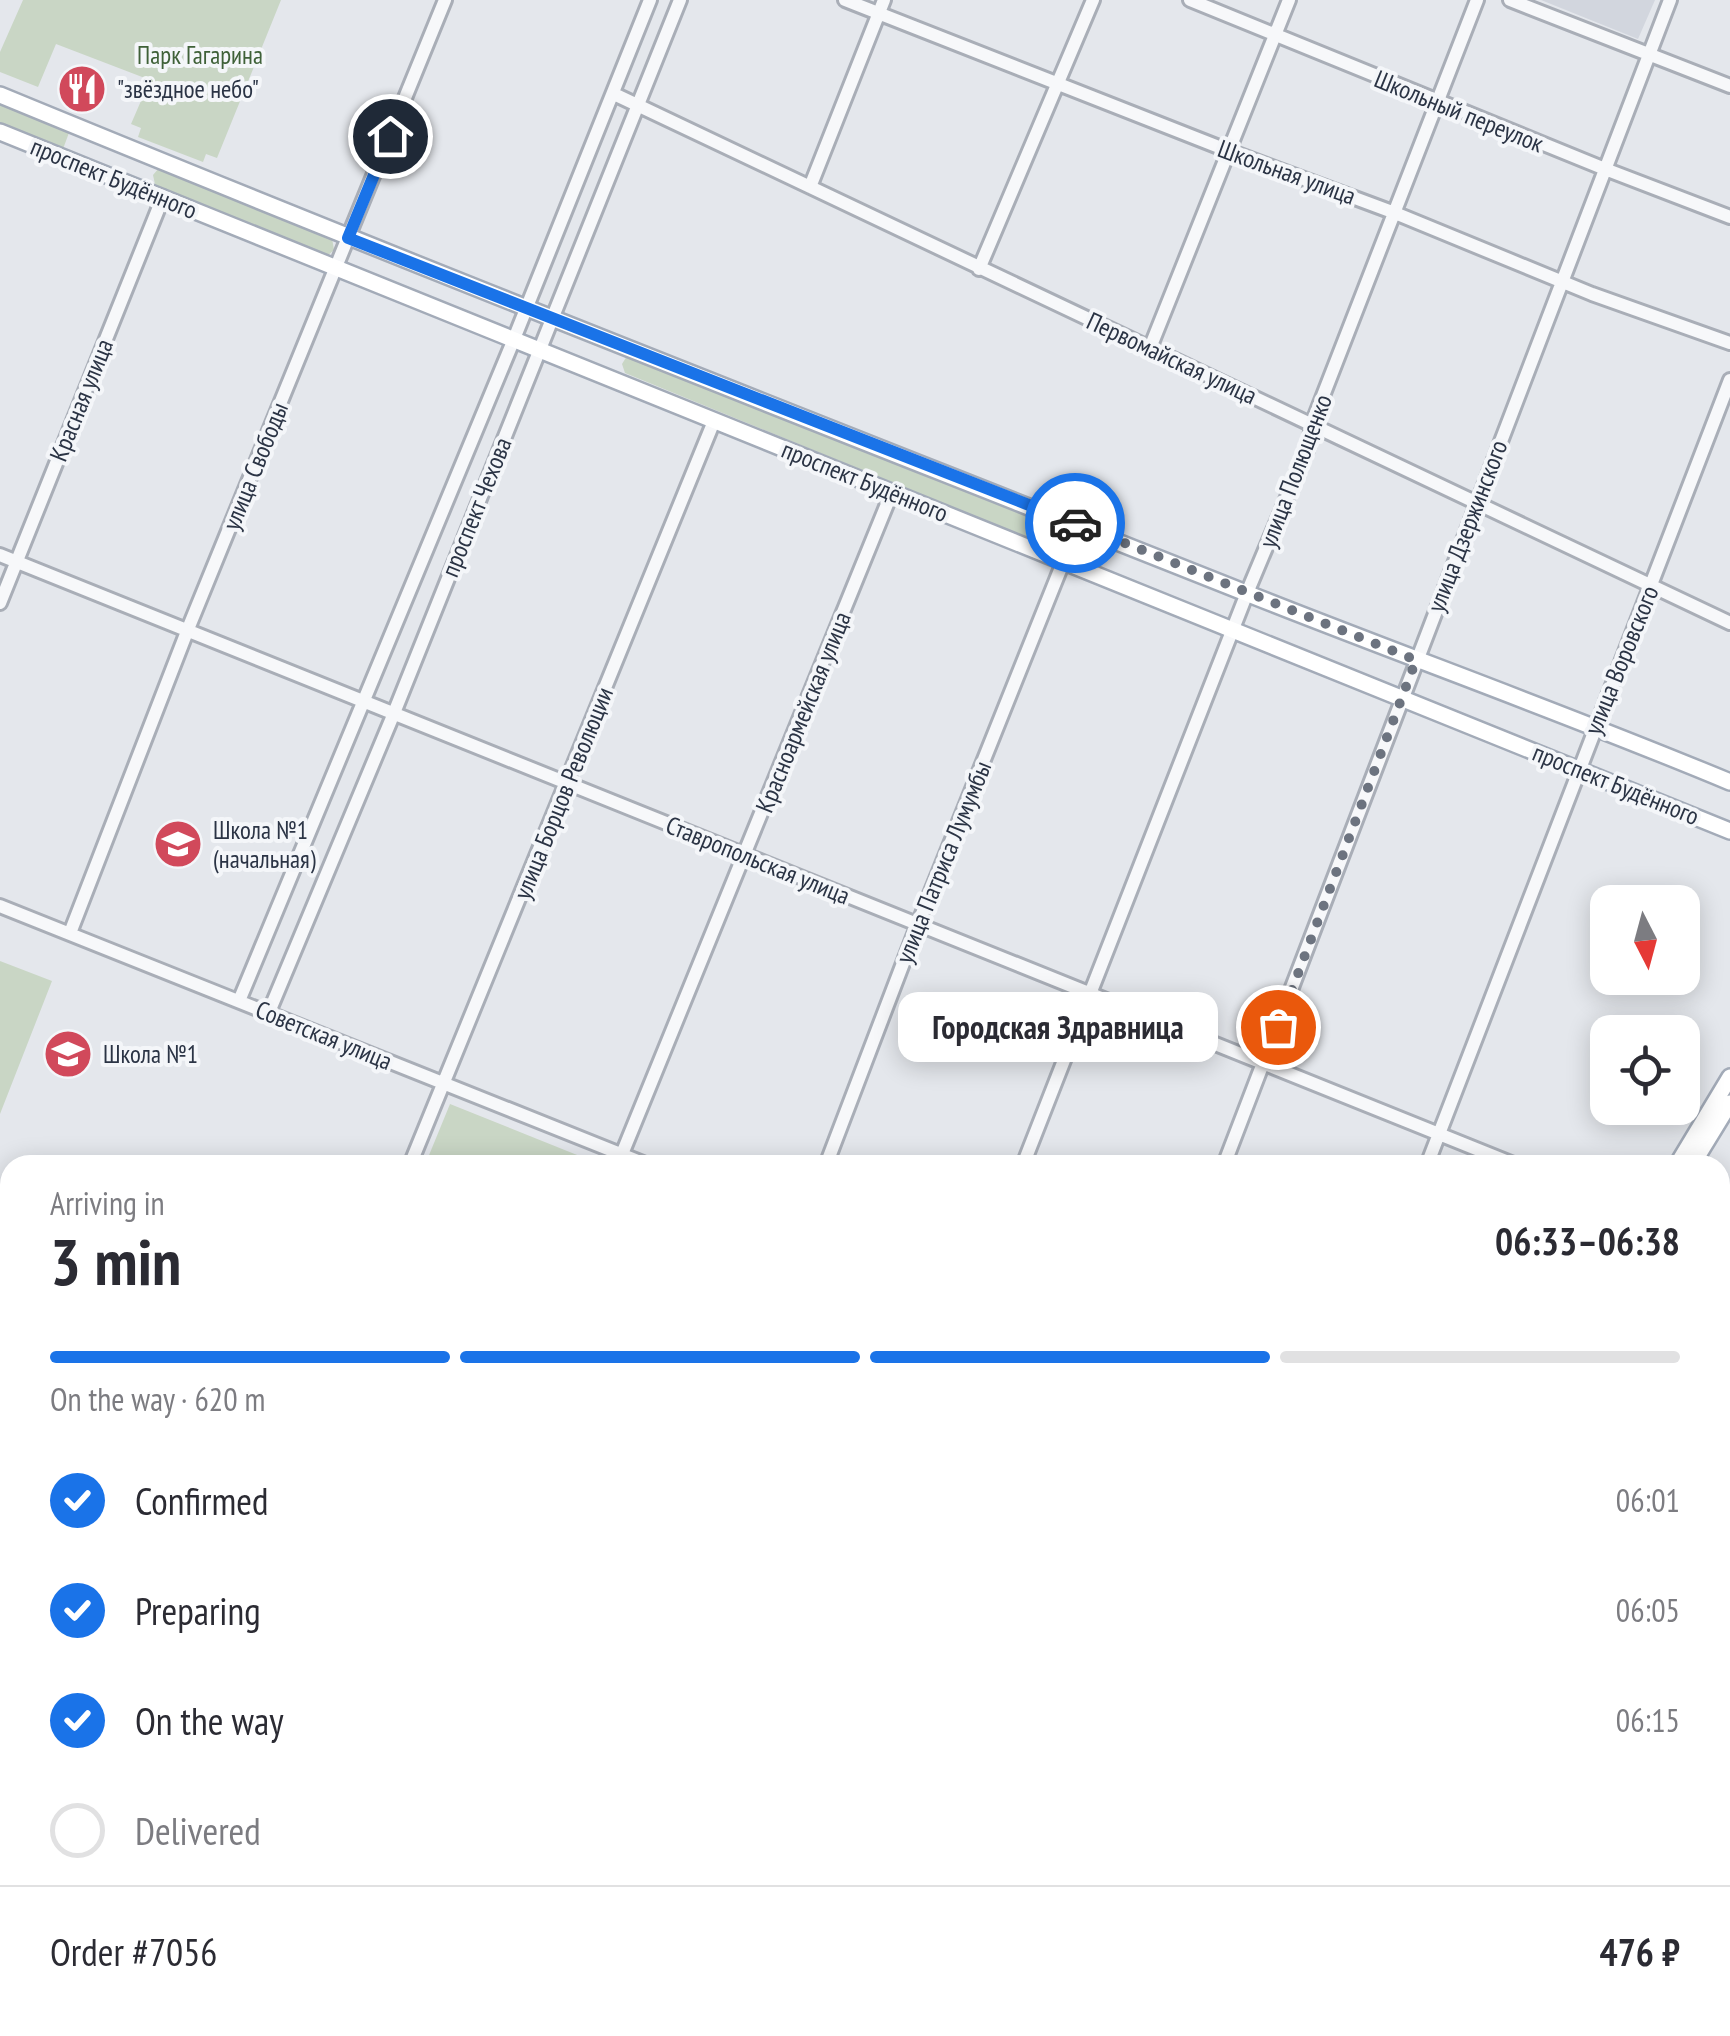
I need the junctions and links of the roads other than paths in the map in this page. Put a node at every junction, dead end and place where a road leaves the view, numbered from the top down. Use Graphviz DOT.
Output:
graph roads {
  1 [pos="445,0"];
  2 [pos="650,0"];
  3 [pos="680,0"];
  4 [pos="845,0"];
  5 [pos="1093,0"];
  6 [pos="1190,0"];
  7 [pos="1289,0"];
  8 [pos="1477,0"];
  9 [pos="1510,0"];
  10 [pos="1670,0"];
  11 [pos="881,7"];
  12 [pos="1275,36"];
  13 [pos="1648,54"];
  14 [pos="1058,84"];
  15 [pos="1730,86"];
  16 [pos="614,94"];
  17 [pos="0,95"];
  18 [pos="1438,102"];
  19 [pos="638,106"];
  20 [pos="77,127"];
  21 [pos="0,132"];
  22 [pos="1229,151"];
  23 [pos="66,158"];
  24 [pos="1605,169"];
  25 [pos="810,187"];
  26 [pos="163,197"];
  27 [pos="1396,213"];
  28 [pos="1730,217"];
  29 [pos="348,238"];
  30 [pos="337,268"];
  31 [pos="979,269"];
  32 [pos="1562,282"];
  33 [pos="526,308"];
  34 [pos="551,318"];
  35 [pos="514,339"];
  36 [pos="1730,343"];
  37 [pos="1150,348"];
  38 [pos="539,349"];
  39 [pos="1730,380"];
  40 [pos="714,421"];
  41 [pos="1312,424"];
  42 [pos="892,492"];
  43 [pos="1476,502"];
  44 [pos="1064,519"];
  45 [pos="0,555"];
  46 [pos="1057,557"];
  47 [pos="16,561"];
  48 [pos="1651,586"];
  49 [pos="1246,594"];
  50 [pos="0,603"];
  51 [pos="1730,623"];
  52 [pos="188,628"];
  53 [pos="1233,629"];
  54 [pos="1416,660"];
  55 [pos="1400,698"];
  56 [pos="362,699"];
  57 [pos="394,713"];
  58 [pos="1596,726"];
  59 [pos="1578,767"];
  60 [pos="1730,782"];
  61 [pos="568,784"];
  62 [pos="1730,831"];
  63 [pos="746,855"];
  64 [pos="0,906"];
  65 [pos="918,924"];
  66 [pos="70,933"];
  67 [pos="1090,992"];
  68 [pos="239,1001"];
  69 [pos="268,1012"];
  70 [pos="1265,1063"];
  71 [pos="1730,1078"];
  72 [pos="442,1082"];
  73 [pos="1730,1104"];
  74 [pos="1440,1134"];
  75 [pos="622,1154"];
  76 [pos="414,1155"];
  77 [pos="830,1155"];
  78 [pos="1027,1155"];
  79 [pos="1228,1155"];
  80 [pos="1431,1155"];
  81 [pos="1491,1155"];
  82 [pos="1683,1155"];
  83 [pos="1698,1155"];
  1 -- 29 [label="street, улица Свободы"];
  2 -- 16 [label="street, проспект Чехова"];
  3 -- 19 [label="street, проспект Чехова"];
  4 -- 11 [label="street, Школьная улица"];
  5 -- 14 [label="street"];
  6 -- 12 [label="street, Школьный переулок"];
  7 -- 12 [label="street"];
  8 -- 18 [label="street, улица Полющенко"];
  9 -- 13 [label="street"];
  10 -- 13 [label="street, улица Дзержинского"];
  11 -- 14 [label="street, Школьная улица"];
  11 -- 25 [label="street"];
  12 -- 18 [label="street, Школьный переулок"];
  12 -- 22 [label="street"];
  13 -- 15 [label="street"];
  13 -- 24 [label="street, улица Дзержинского"];
  14 -- 22 [label="street, Школьная улица"];
  14 -- 31 [label="street"];
  16 -- 19 [label="street, Первомайская улица"];
  16 -- 33 [label="street, проспект Чехова"];
  17 -- 20 [label="main road, проспект Будённого"];
  18 -- 24 [label="street, Школьный переулок"];
  18 -- 27 [label="street, улица Полющенко"];
  19 -- 25 [label="street, Первомайская улица"];
  19 -- 34 [label="street, проспект Чехова"];
  20 -- 23 [label="main road"];
  20 -- 29 [label="main road, проспект Будённого"];
  21 -- 23 [label="main road, проспект Будённого"];
  22 -- 27 [label="street, Школьная улица"];
  22 -- 37 [label="street"];
  23 -- 26 [label="main road, проспект Будённого"];
  24 -- 28 [label="street, Школьный переулок"];
  24 -- 32 [label="street, улица Дзержинского"];
  25 -- 31 [label="street, Первомайская улица"];
  26 -- 30 [label="main road, проспект Будённого"];
  26 -- 47 [label="street, Красная улица"];
  27 -- 32 [label="street, Школьная улица"];
  27 -- 41 [label="street, улица Полющенко"];
  29 -- 30 [label="street, улица Свободы"];
  29 -- 33 [label="main road, проспект Будённого"];
  30 -- 35 [label="main road, проспект Будённого"];
  30 -- 52 [label="street, улица Свободы"];
  31 -- 37 [label="street, Первомайская улица"];
  32 -- 36 [label="street, Школьная улица"];
  32 -- 43 [label="street, улица Дзержинского"];
  33 -- 34 [label="main road, проспект Будённого"];
  33 -- 35 [label="street, проспект Чехова"];
  34 -- 38 [label="street, проспект Чехова"];
  34 -- 44 [label="main road, проспект Будённого"];
  35 -- 38 [label="main road, проспект Будённого"];
  35 -- 56 [label="street, проспект Чехова"];
  37 -- 41 [label="street, Первомайская улица"];
  38 -- 40 [label="main road, проспект Будённого"];
  38 -- 57 [label="street, проспект Чехова"];
  39 -- 48 [label="street, улица Воровского"];
  40 -- 42 [label="main road, проспект Будённого"];
  40 -- 61 [label="street, улица Борцов Революции"];
  41 -- 43 [label="street, Первомайская улица"];
  41 -- 49 [label="street, улица Полющенко"];
  42 -- 46 [label="main road, проспект Будённого"];
  42 -- 63 [label="street, Красноармейская улица"];
  43 -- 48 [label="street, Первомайская улица"];
  43 -- 54 [label="street, улица Дзержинского"];
  44 -- 46 [label="main road"];
  44 -- 49 [label="main road, проспект Будённого"];
  45 -- 47 [label="street, Ставропольская улица"];
  46 -- 53 [label="main road, проспект Будённого"];
  46 -- 65 [label="street, улица Патриса Лумумбы"];
  47 -- 50 [label="street, Красная улица"];
  47 -- 52 [label="street, Ставропольская улица"];
  48 -- 51 [label="street, Первомайская улица"];
  48 -- 58 [label="street, улица Воровского"];
  49 -- 53 [label="street, улица Полющенко"];
  49 -- 54 [label="main road, проспект Будённого"];
  52 -- 56 [label="street, Ставропольская улица"];
  52 -- 66 [label="street, улица Свободы"];
  53 -- 55 [label="main road, проспект Будённого"];
  53 -- 67 [label="street, улица Полющенко"];
  54 -- 55 [label="street, улица Дзержинского"];
  54 -- 58 [label="main road, проспект Будённого"];
  55 -- 59 [label="main road, проспект Будённого"];
  55 -- 70 [label="street, улица Дзержинского"];
  56 -- 57 [label="street, Ставропольская улица"];
  56 -- 68 [label="street, проспект Чехова"];
  57 -- 61 [label="street, Ставропольская улица"];
  57 -- 69 [label="street, проспект Чехова"];
  58 -- 59 [label="street, улица Воровского"];
  58 -- 60 [label="main road, проспект Будённого"];
  59 -- 62 [label="main road, проспект Будённого"];
  59 -- 74 [label="street, улица Воровского"];
  61 -- 63 [label="street, Ставропольская улица"];
  61 -- 72 [label="street, улица Борцов Революции"];
  63 -- 65 [label="street, Ставропольская улица"];
  63 -- 75 [label="street, Красноармейская улица"];
  64 -- 66 [label="street, Советская улица"];
  65 -- 67 [label="street, Ставропольская улица"];
  65 -- 77 [label="street, улица Патриса Лумумбы"];
  66 -- 68 [label="street, Советская улица"];
  67 -- 70 [label="street, Ставропольская улица"];
  67 -- 78 [label="street, улица Полющенко"];
  68 -- 69 [label="street, Советская улица"];
  69 -- 72 [label="street, Советская улица"];
  70 -- 74 [label="street, Ставропольская улица"];
  70 -- 79 [label="street, улица Дзержинского"];
  71 -- 82 [label="main road"];
  72 -- 75 [label="street, Советская улица"];
  72 -- 76 [label="street, улица Борцов Революции"];
  73 -- 83 [label="main road"];
  74 -- 80 [label="street, улица Воровского"];
  74 -- 81 [label="street, Ставропольская улица"];
}
